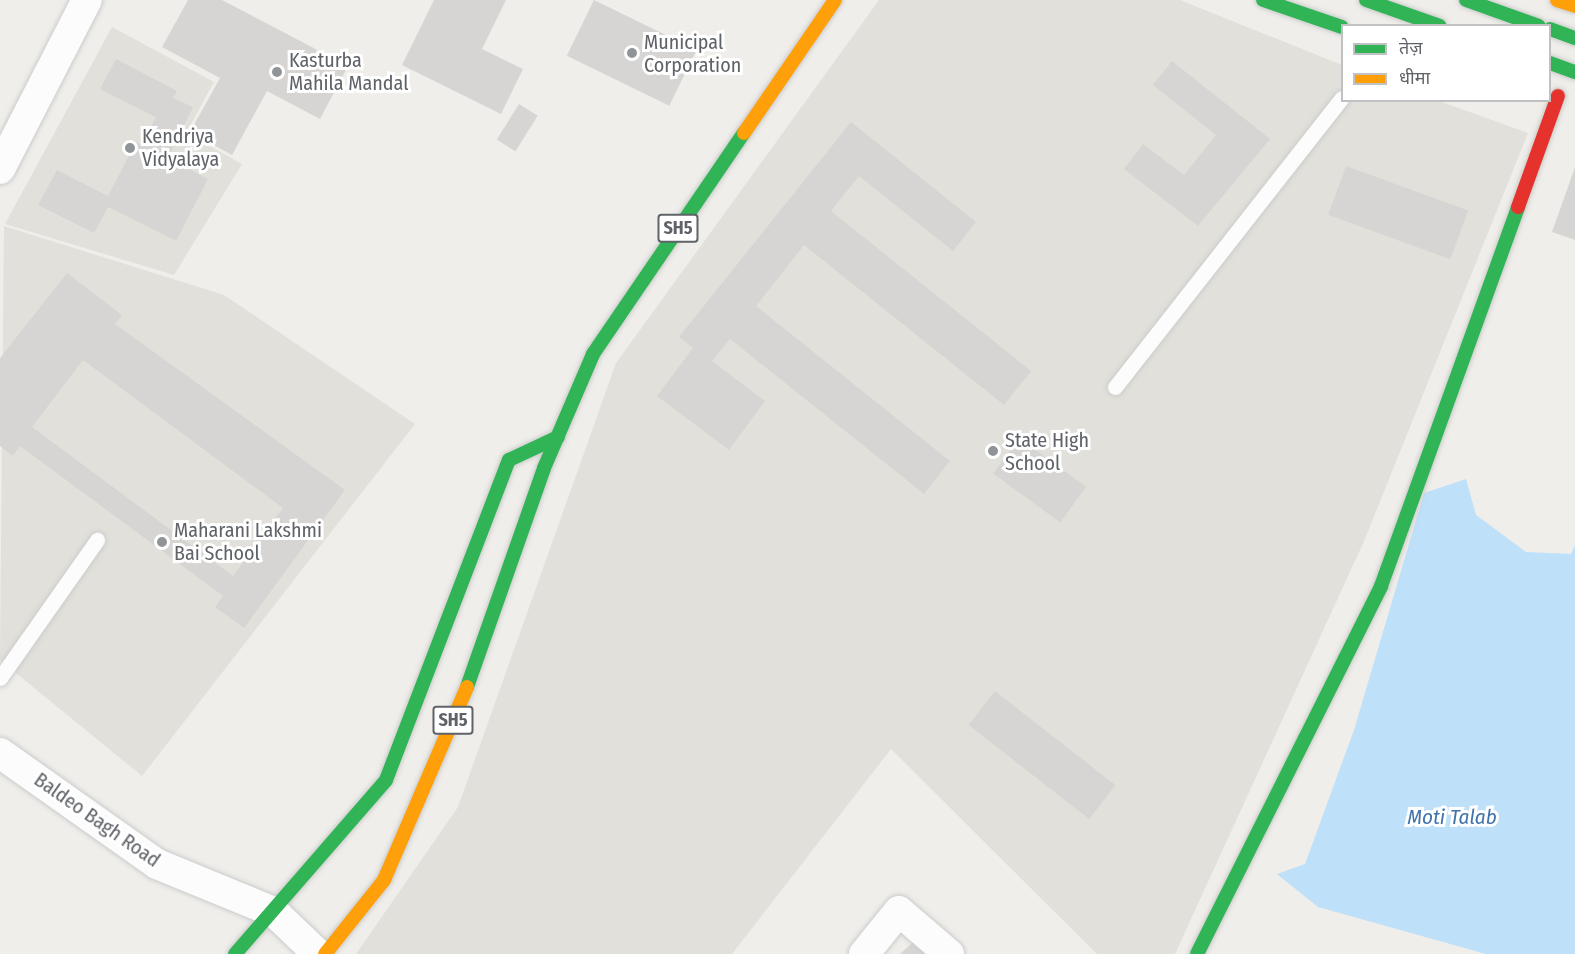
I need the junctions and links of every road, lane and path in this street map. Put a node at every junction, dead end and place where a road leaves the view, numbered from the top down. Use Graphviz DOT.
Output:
graph roads {
  1 [pos="87,0"];
  2 [pos="835,0"];
  3 [pos="1263,0"];
  4 [pos="1366,0"];
  5 [pos="1466,0"];
  6 [pos="1557,0"];
  7 [pos="1575,6"];
  8 [pos="1434,24"];
  9 [pos="1533,24"];
  10 [pos="1341,27"];
  11 [pos="1551,29"];
  12 [pos="1575,38"];
  13 [pos="1551,63"];
  14 [pos="1575,72"];
  15 [pos="1554,94"];
  16 [pos="1341,99"];
  17 [pos="1575,102"];
  18 [pos="0,168"];
  19 [pos="1115,387"];
  20 [pos="558,437"];
  21 [pos="97,540"];
  22 [pos="0,678"];
  23 [pos="0,753"];
  24 [pos="274,912"];
  25 [pos="235,954"];
  26 [pos="318,954"];
  27 [pos="325,954"];
  28 [pos="864,954"];
  29 [pos="949,954"];
  30 [pos="1197,954"];
  1 -- 18 [label="street"];
  2 -- 20 [label="street, SH5"];
  3 -- 10 [label="street"];
  4 -- 8 [label="street"];
  5 -- 9 [label="street"];
  6 -- 7 [label="street"];
  11 -- 12 [label="street"];
  13 -- 14 [label="street"];
  15 -- 17 [label="street"];
  15 -- 30 [label="street"];
  16 -- 19 [label="lane"];
  20 -- 24 [label="street"];
  20 -- 27 [label="street, SH5"];
  21 -- 22 [label="lane"];
  23 -- 24 [label="street, Baldeo Bagh Road"];
  24 -- 25 [label="street"];
  24 -- 26 [label="street, Baldeo Bagh Road"];
  28 -- 29 [label="street"];
}
